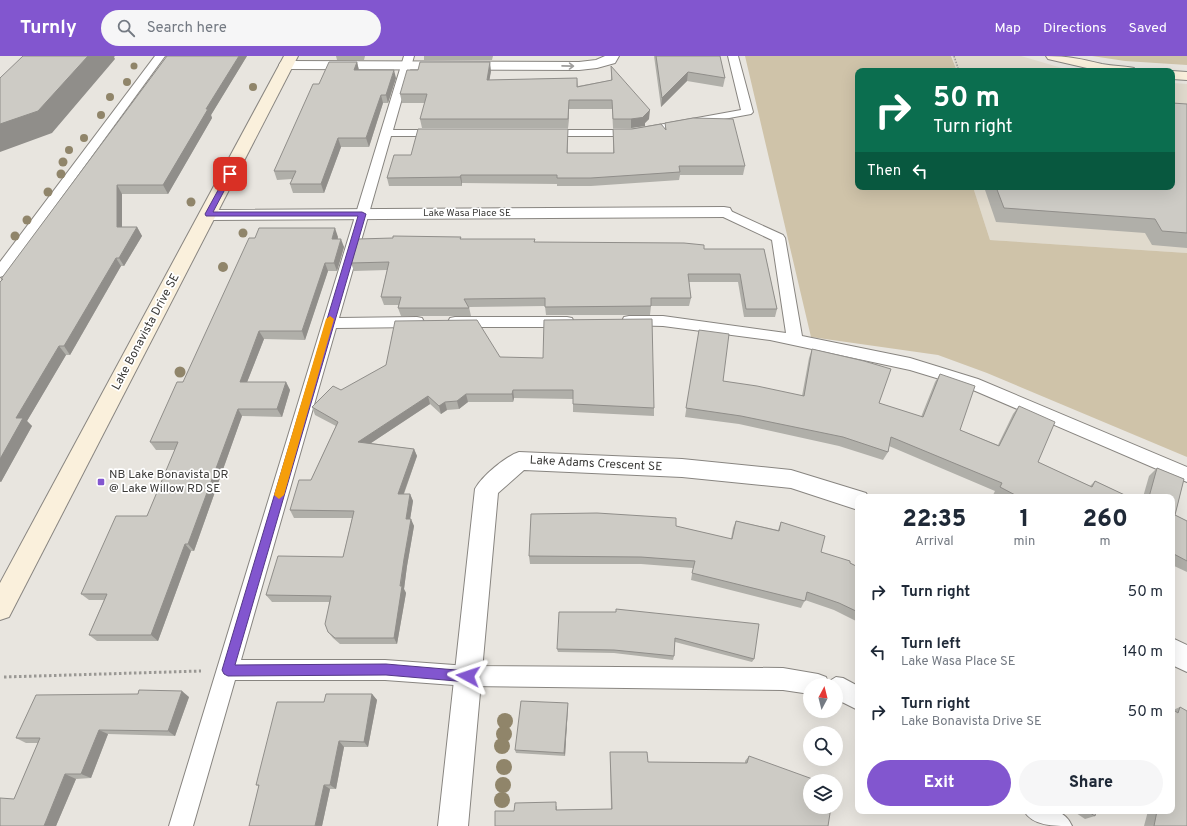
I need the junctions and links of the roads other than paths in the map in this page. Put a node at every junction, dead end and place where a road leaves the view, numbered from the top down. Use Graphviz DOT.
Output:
graph roads {
  1 [pos="160,56"];
  2 [pos="612,56"];
  3 [pos="733,56"];
  4 [pos="1053,56"];
  5 [pos="289,61"];
  6 [pos="408,61"];
  7 [pos="530,61"];
  8 [pos="1104,68"];
  9 [pos="1175,76"];
  10 [pos="1187,76"];
  11 [pos="386,133"];
  12 [pos="450,133"];
  13 [pos="537,133"];
  14 [pos="724,212"];
  15 [pos="209,214"];
  16 [pos="362,214"];
  17 [pos="0,272"];
  18 [pos="615,321"];
  19 [pos="583,322"];
  20 [pos="329,323"];
  21 [pos="795,340"];
  22 [pos="1187,475"];
  23 [pos="855,499"];
  24 [pos="0,608"];
  25 [pos="1175,653"];
  26 [pos="1187,659"];
  27 [pos="228,670"];
  28 [pos="468,676"];
  29 [pos="803,682"];
  30 [pos="843,689"];
  31 [pos="855,697"];
  32 [pos="1041,814"];
  33 [pos="181,826"];
  34 [pos="452,826"];
  35 [pos="1060,826"];
  1 -- 17 [label="lane"];
  7 -- 2 [label="street, one-way"];
  3 -- 13 [label="lane"];
  4 -- 8 [label="street"];
  5 -- 6 [label="street"];
  5 -- 15 [label="street, Lake Bonavista Drive SE"];
  6 -- 7 [label="street"];
  6 -- 11 [label="lane"];
  9 -- 10 [label="street"];
  11 -- 12 [label="lane"];
  11 -- 16 [label="lane"];
  14 -- 16 [label="street, Lake Wasa Place SE"];
  14 -- 21 [label="lane"];
  15 -- 16 [label="street, Lake Wasa Place SE"];
  15 -- 24 [label="street, Lake Bonavista Drive SE"];
  16 -- 20 [label="lane"];
  18 -- 21 [label="lane"];
  19 -- 20 [label="lane"];
  20 -- 27 [label="lane"];
  21 -- 22 [label="lane"];
  23 -- 28 [label="street, Lake Adams Crescent SE"];
  25 -- 26 [label="street"];
  27 -- 28 [label="lane"];
  27 -- 33 [label="lane"];
  28 -- 29 [label="lane"];
  28 -- 34 [label="street, Lake Adams Crescent SE"];
  30 -- 31 [label="lane"];
  32 -- 35 [label="lane"];
}
